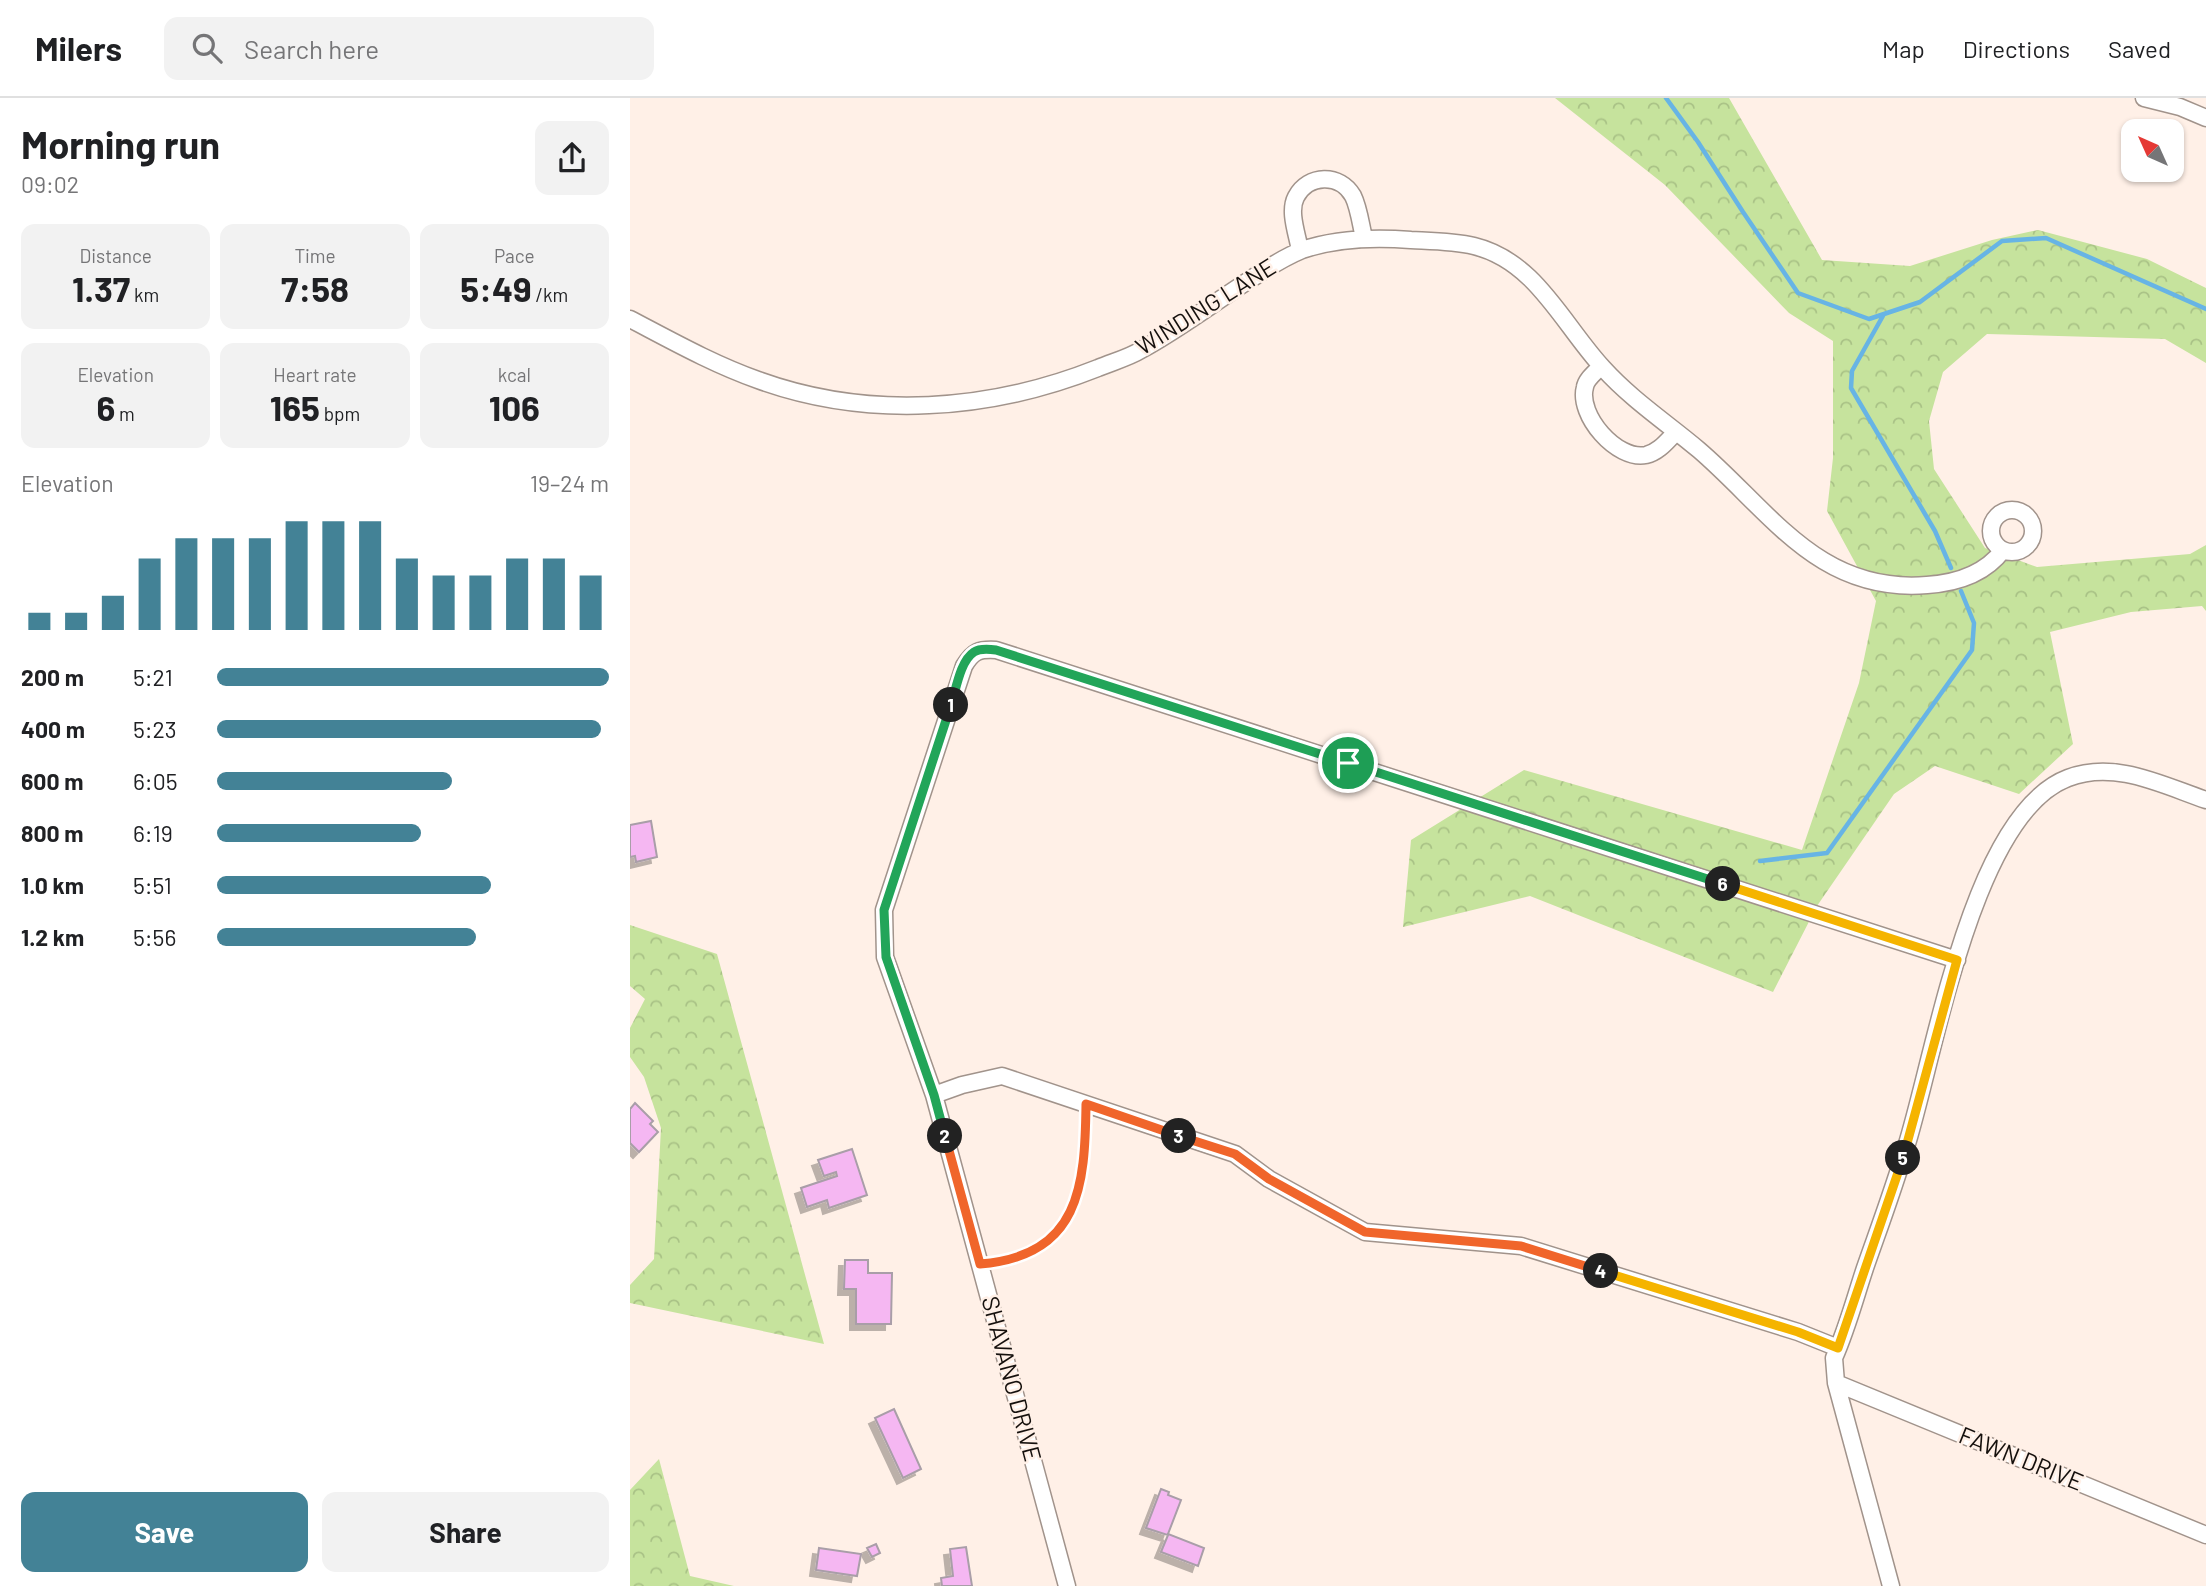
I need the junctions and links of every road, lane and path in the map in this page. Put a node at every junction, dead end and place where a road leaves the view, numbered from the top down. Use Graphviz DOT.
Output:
graph roads {
  1 [pos="2144,98"];
  2 [pos="2206,118"];
  3 [pos="1364,238"];
  4 [pos="1300,251"];
  5 [pos="630,319"];
  6 [pos="1601,366"];
  7 [pos="1676,432"];
  8 [pos="2003,550"];
  9 [pos="2206,800"];
  10 [pos="1957,960"];
  11 [pos="934,1095"];
  12 [pos="1086,1104"];
  13 [pos="980,1264"];
  14 [pos="1838,1348"];
  15 [pos="1836,1383"];
  16 [pos="2206,1535"];
  17 [pos="1067,1586"];
  18 [pos="1891,1586"];
  1 -- 2 [label="street"];
  3 -- 4 [label="street, WINDING LANE"];
  3 -- 4 [label="street, WINDING LANE"];
  3 -- 6 [label="street, WINDING LANE"];
  4 -- 5 [label="street, WINDING LANE"];
  6 -- 7 [label="street, WINDING LANE"];
  6 -- 7 [label="street"];
  7 -- 8 [label="street, WINDING LANE"];
  9 -- 10 [label="street"];
  10 -- 11 [label="street, SHAVANO DRIVE"];
  10 -- 14 [label="street"];
  11 -- 12 [label="street"];
  11 -- 13 [label="street, SHAVANO DRIVE"];
  12 -- 13 [label="lane"];
  12 -- 14 [label="street"];
  13 -- 17 [label="street, SHAVANO DRIVE"];
  14 -- 15 [label="street"];
  15 -- 16 [label="street, FAWN DRIVE"];
  15 -- 18 [label="street"];
}
